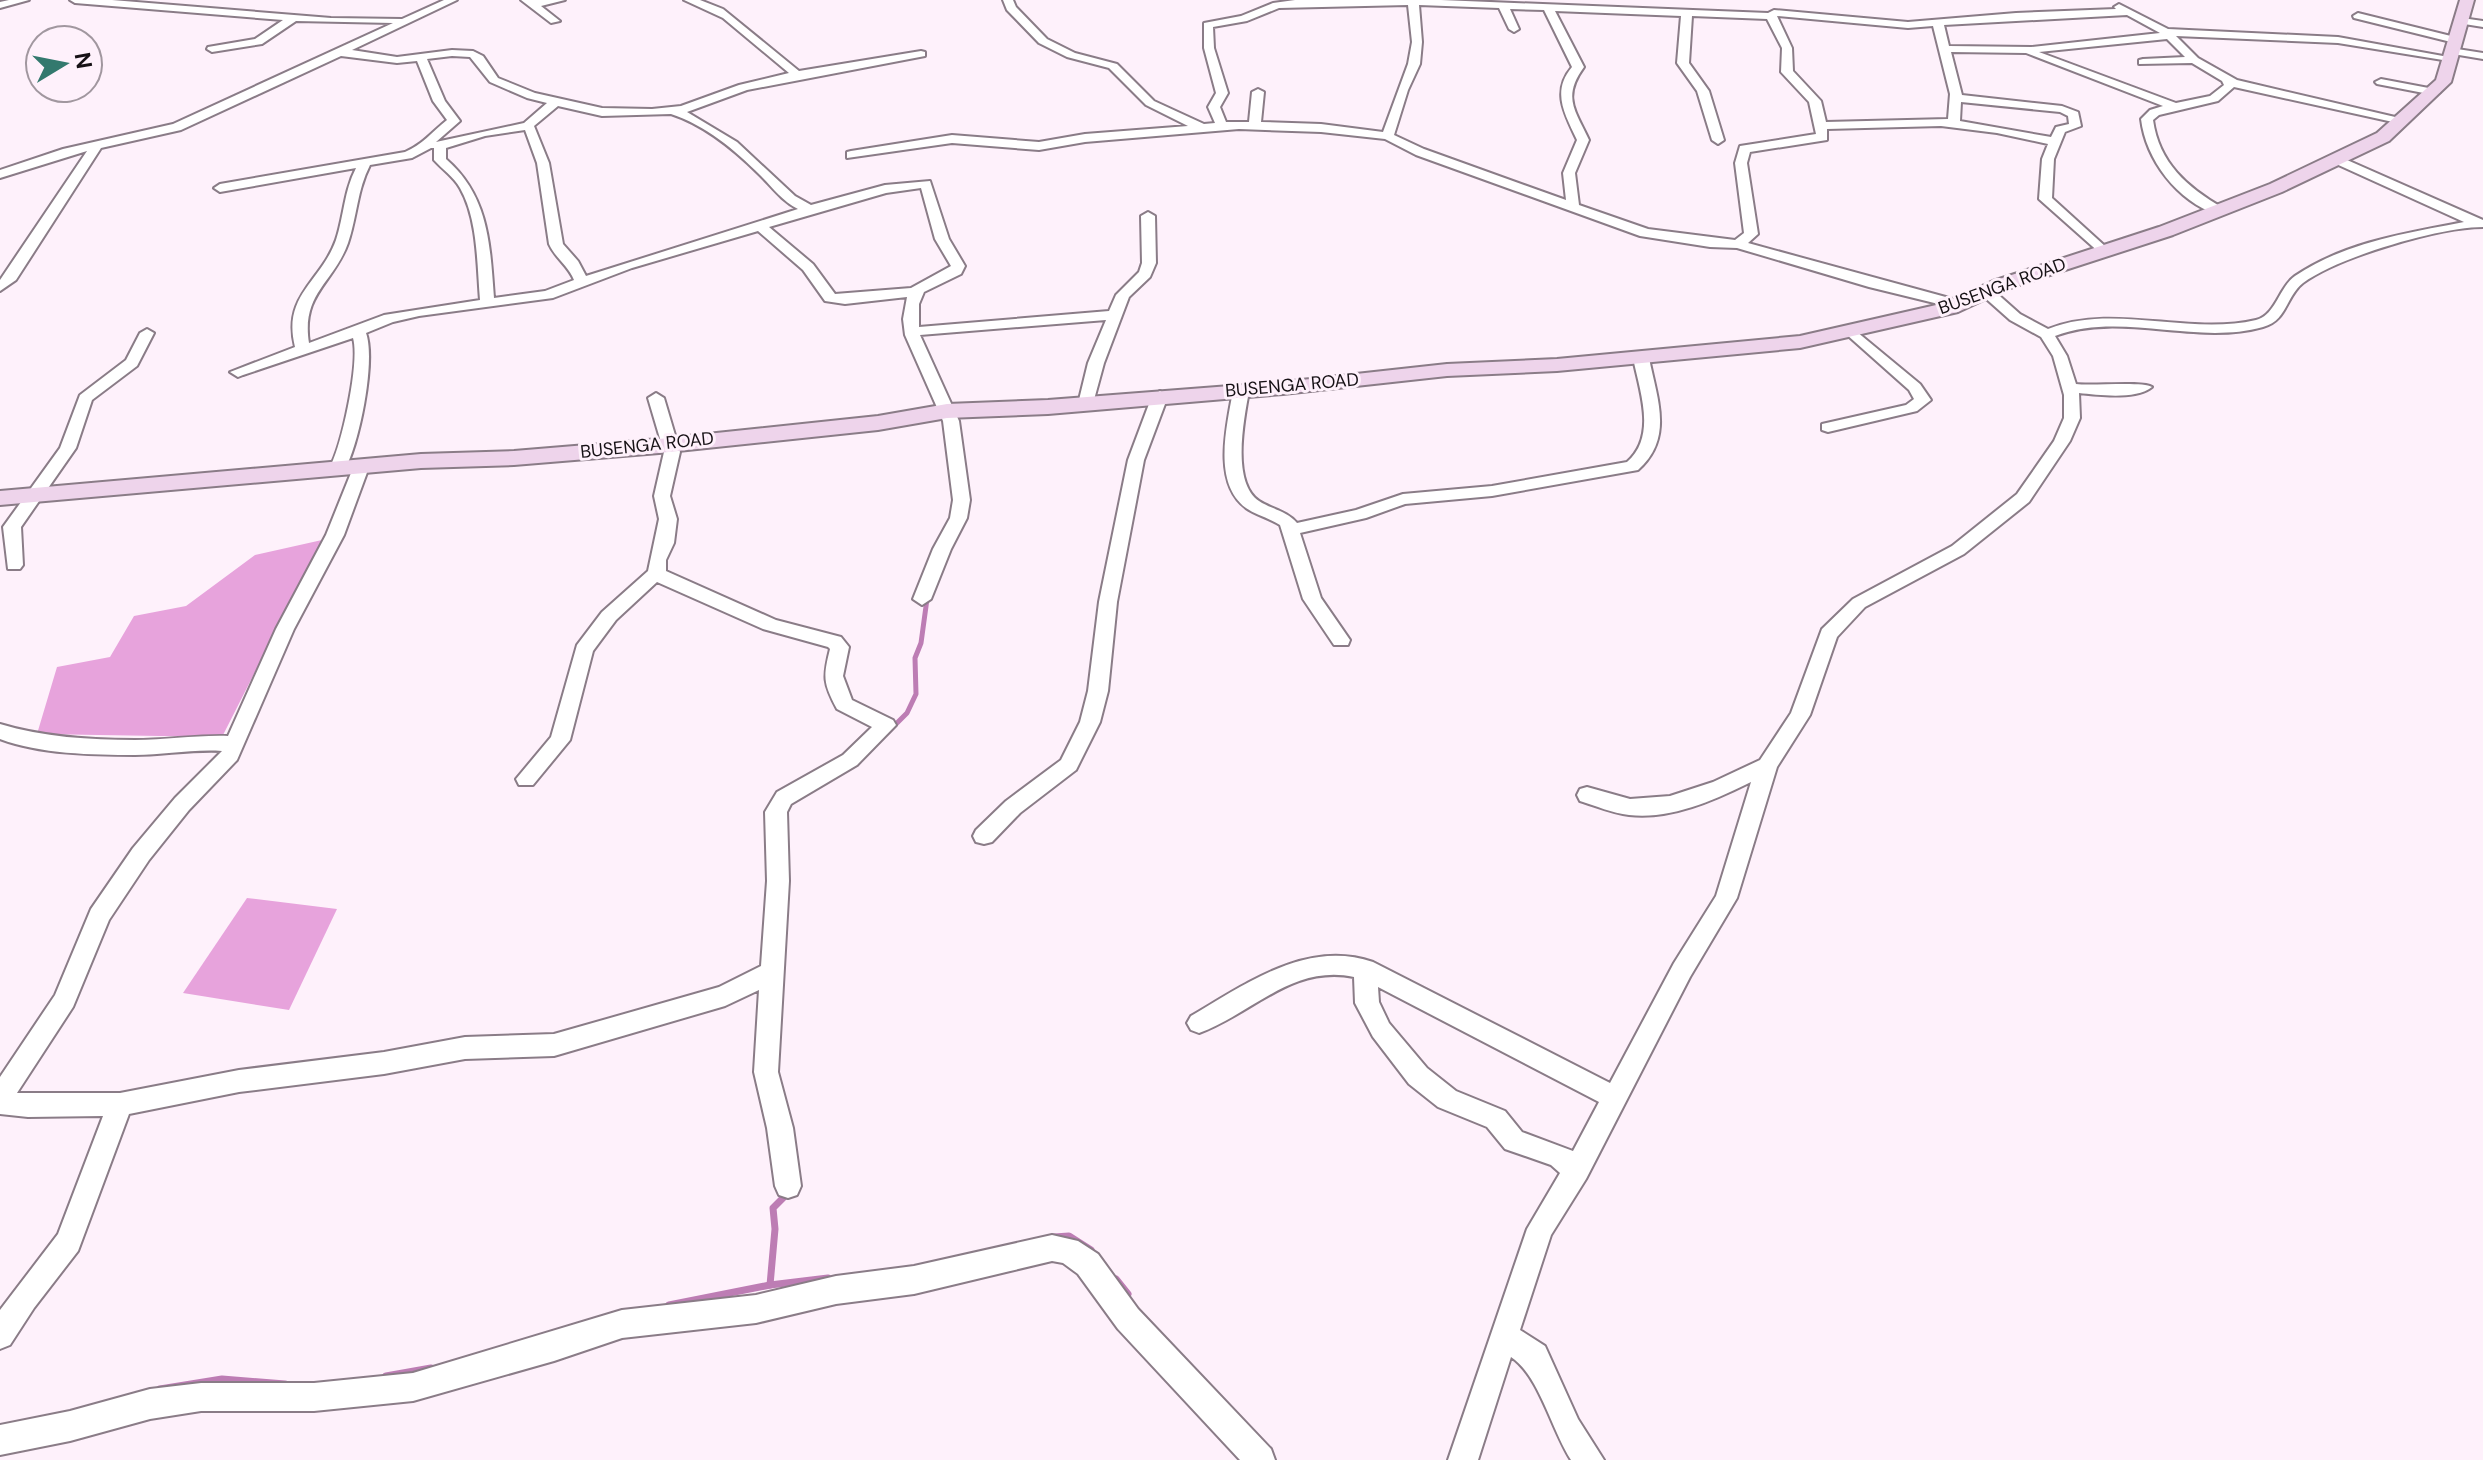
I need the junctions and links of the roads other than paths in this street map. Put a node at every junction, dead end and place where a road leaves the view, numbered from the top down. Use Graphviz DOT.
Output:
graph roads {
  1 [pos="24,0"];
  2 [pos="75,0"];
  3 [pos="452,0"];
  4 [pos="560,0"];
  5 [pos="689,0"];
  6 [pos="1008,0"];
  7 [pos="1744,0"];
  8 [pos="2105,0"];
  9 [pos="1413,1"];
  10 [pos="1801,1"];
  11 [pos="130,2"];
  12 [pos="530,2"];
  13 [pos="1500,4"];
  14 [pos="1552,4"];
  15 [pos="0,5"];
  16 [pos="1682,7"];
  17 [pos="2128,12"];
  18 [pos="1752,14"];
  19 [pos="1776,14"];
  20 [pos="2358,16"];
  21 [pos="295,17"];
  22 [pos="405,19"];
  23 [pos="555,21"];
  24 [pos="1938,23"];
  25 [pos="1514,29"];
  26 [pos="2461,32"];
  27 [pos="2168,34"];
  28 [pos="212,49"];
  29 [pos="1947,49"];
  30 [pos="2026,50"];
  31 [pos="339,52"];
  32 [pos="921,54"];
  33 [pos="2483,56"];
  34 [pos="421,58"];
  35 [pos="2194,60"];
  36 [pos="2143,62"];
  37 [pos="795,75"];
  38 [pos="2227,80"];
  39 [pos="2381,82"];
  40 [pos="1258,92"];
  41 [pos="2434,92"];
  42 [pos="1956,98"];
  43 [pos="556,101"];
  44 [pos="2182,107"];
  45 [pos="673,111"];
  46 [pos="2402,120"];
  47 [pos="1944,123"];
  48 [pos="1255,125"];
  49 [pos="528,126"];
  50 [pos="1222,126"];
  51 [pos="1820,126"];
  52 [pos="1200,127"];
  53 [pos="1388,136"];
  54 [pos="1718,140"];
  55 [pos="2053,141"];
  56 [pos="97,145"];
  57 [pos="434,145"];
  58 [pos="851,155"];
  59 [pos="2338,160"];
  60 [pos="364,165"];
  61 [pos="0,174"];
  62 [pos="220,188"];
  63 [pos="1573,204"];
  64 [pos="811,209"];
  65 [pos="2218,211"];
  66 [pos="1148,216"];
  67 [pos="2480,224"];
  68 [pos="760,226"];
  69 [pos="1738,244"];
  70 [pos="2101,250"];
  71 [pos="582,283"];
  72 [pos="0,287"];
  73 [pos="916,292"];
  74 [pos="1988,293"];
  75 [pos="487,304"];
  76 [pos="1959,305"];
  77 [pos="1114,315"];
  78 [pos="358,331"];
  79 [pos="1851,331"];
  80 [pos="912,332"];
  81 [pos="147,333"];
  82 [pos="2047,334"];
  83 [pos="304,351"];
  84 [pos="1641,358"];
  85 [pos="238,372"];
  86 [pos="2144,387"];
  87 [pos="2070,388"];
  88 [pos="1241,391"];
  89 [pos="1160,396"];
  90 [pos="656,398"];
  91 [pos="1086,404"];
  92 [pos="947,411"];
  93 [pos="1828,427"];
  94 [pos="668,444"];
  95 [pos="361,467"];
  96 [pos="337,469"];
  97 [pos="36,495"];
  98 [pos="0,498"];
  99 [pos="1290,530"];
  100 [pos="14,565"];
  101 [pos="657,573"];
  102 [pos="922,599"];
  103 [pos="1341,640"];
  104 [pos="0,731"];
  105 [pos="235,744"];
  106 [pos="1767,765"];
  107 [pos="526,779"];
  108 [pos="1587,795"];
  109 [pos="984,836"];
  110 [pos="1365,969"];
  111 [pos="772,972"];
  112 [pos="1199,1023"];
  113 [pos="1613,1097"];
  114 [pos="0,1103"];
  115 [pos="120,1104"];
  116 [pos="1577,1170"];
  117 [pos="788,1186"];
  118 [pos="0,1335"];
  119 [pos="1504,1336"];
  120 [pos="0,1440"];
  121 [pos="1260,1460"];
  122 [pos="1463,1460"];
  123 [pos="1589,1460"];
  1 -- 15 [label="street"];
  2 -- 11 [label="street"];
  3 -- 22 [label="street"];
  4 -- 12 [label="street"];
  5 -- 37 [label="street"];
  6 -- 52 [label="street"];
  7 -- 18 [label="street"];
  8 -- 17 [label="street"];
  9 -- 13 [label="street"];
  9 -- 50 [label="street"];
  9 -- 53 [label="street"];
  10 -- 19 [label="street"];
  11 -- 21 [label="street"];
  12 -- 23 [label="street"];
  13 -- 14 [label="street"];
  13 -- 25 [label="street"];
  14 -- 16 [label="street"];
  14 -- 63 [label="street"];
  16 -- 18 [label="street"];
  16 -- 54 [label="street"];
  17 -- 24 [label="street"];
  17 -- 27 [label="street"];
  18 -- 19 [label="street"];
  19 -- 24 [label="street"];
  19 -- 51 [label="street"];
  20 -- 26 [label="street"];
  21 -- 22 [label="street"];
  21 -- 28 [label="street"];
  22 -- 31 [label="street"];
  24 -- 29 [label="street"];
  26 -- 27 [label="street"];
  26 -- 33 [label="street"];
  26 -- 41 [label="street, BUSENGA ROAD"];
  27 -- 30 [label="street"];
  27 -- 35 [label="street"];
  29 -- 30 [label="street"];
  29 -- 42 [label="street"];
  30 -- 44 [label="street"];
  31 -- 34 [label="street"];
  31 -- 56 [label="street"];
  32 -- 37 [label="street"];
  34 -- 43 [label="street"];
  34 -- 57 [label="street"];
  35 -- 36 [label="street"];
  35 -- 38 [label="street"];
  37 -- 45 [label="street"];
  38 -- 44 [label="street"];
  38 -- 46 [label="street"];
  39 -- 41 [label="street"];
  40 -- 48 [label="street"];
  41 -- 46 [label="street, BUSENGA ROAD"];
  42 -- 47 [label="street"];
  42 -- 55 [label="street"];
  43 -- 45 [label="street"];
  43 -- 49 [label="street"];
  44 -- 65 [label="street"];
  45 -- 64 [label="street"];
  46 -- 59 [label="street, BUSENGA ROAD"];
  47 -- 51 [label="street"];
  47 -- 55 [label="street"];
  48 -- 50 [label="street"];
  48 -- 53 [label="street"];
  49 -- 57 [label="street"];
  49 -- 71 [label="street"];
  50 -- 52 [label="street"];
  51 -- 69 [label="street"];
  52 -- 58 [label="street"];
  53 -- 63 [label="street"];
  55 -- 70 [label="street"];
  56 -- 61 [label="street"];
  56 -- 72 [label="street"];
  57 -- 60 [label="street"];
  57 -- 75 [label="street"];
  59 -- 65 [label="street, BUSENGA ROAD"];
  59 -- 67 [label="street"];
  60 -- 62 [label="street"];
  60 -- 83 [label="street"];
  63 -- 69 [label="street"];
  64 -- 68 [label="street"];
  64 -- 73 [label="street"];
  65 -- 70 [label="street, BUSENGA ROAD"];
  66 -- 77 [label="street"];
  67 -- 82 [label="street"];
  68 -- 71 [label="street"];
  68 -- 73 [label="street"];
  69 -- 76 [label="street"];
  70 -- 74 [label="street, BUSENGA ROAD"];
  71 -- 75 [label="street"];
  73 -- 80 [label="street"];
  74 -- 76 [label="street, BUSENGA ROAD"];
  74 -- 82 [label="street"];
  75 -- 78 [label="street"];
  76 -- 79 [label="street, BUSENGA ROAD"];
  77 -- 80 [label="street"];
  77 -- 91 [label="street"];
  78 -- 83 [label="street"];
  78 -- 96 [label="street"];
  79 -- 84 [label="street, BUSENGA ROAD"];
  79 -- 93 [label="street"];
  80 -- 92 [label="street"];
  81 -- 97 [label="street"];
  82 -- 87 [label="street"];
  83 -- 85 [label="street"];
  84 -- 88 [label="street, BUSENGA ROAD"];
  84 -- 99 [label="street"];
  86 -- 87 [label="street"];
  87 -- 106 [label="street"];
  88 -- 89 [label="street, BUSENGA ROAD"];
  88 -- 99 [label="street"];
  89 -- 91 [label="street, BUSENGA ROAD"];
  89 -- 109 [label="street"];
  90 -- 94 [label="street"];
  91 -- 92 [label="street, BUSENGA ROAD"];
  92 -- 94 [label="street, BUSENGA ROAD"];
  92 -- 102 [label="street"];
  94 -- 95 [label="street, BUSENGA ROAD"];
  94 -- 101 [label="street"];
  95 -- 96 [label="street, BUSENGA ROAD"];
  95 -- 105 [label="street"];
  96 -- 97 [label="street, BUSENGA ROAD"];
  97 -- 98 [label="street, BUSENGA ROAD"];
  97 -- 100 [label="street"];
  99 -- 103 [label="street"];
  101 -- 107 [label="street"];
  101 -- 111 [label="street"];
  104 -- 105 [label="street"];
  105 -- 114 [label="street"];
  106 -- 108 [label="street"];
  106 -- 113 [label="street"];
  110 -- 112 [label="street"];
  110 -- 113 [label="street"];
  110 -- 116 [label="street"];
  111 -- 115 [label="street"];
  111 -- 117 [label="street"];
  113 -- 116 [label="street"];
  114 -- 115 [label="street"];
  115 -- 118 [label="street"];
  116 -- 119 [label="street"];
  119 -- 122 [label="street"];
  119 -- 123 [label="street"];
  120 -- 121 [label="street"];
}
